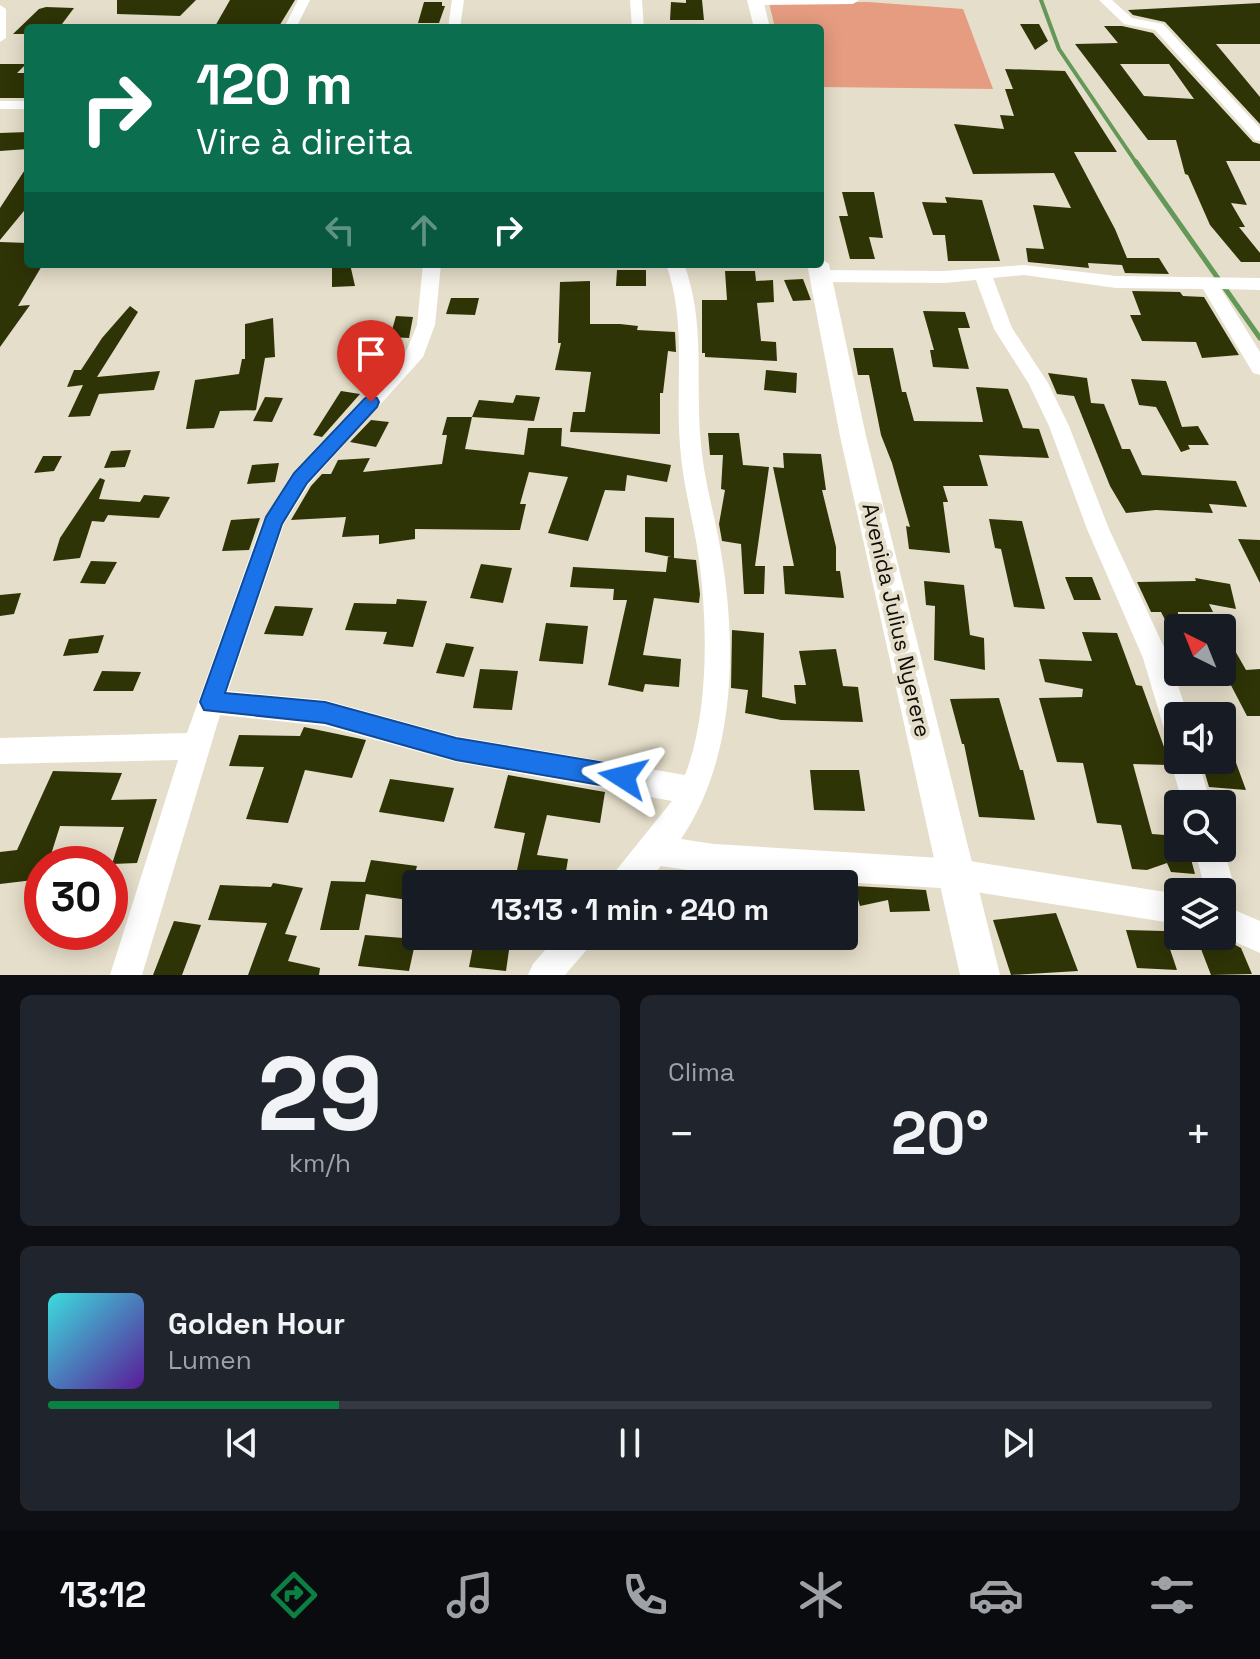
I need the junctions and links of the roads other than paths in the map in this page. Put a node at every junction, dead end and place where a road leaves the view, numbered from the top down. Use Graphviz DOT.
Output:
graph roads {
  1 [pos="304,0"];
  2 [pos="458,0"];
  3 [pos="636,0"];
  4 [pos="853,0"];
  5 [pos="1105,0"];
  6 [pos="755,1"];
  7 [pos="0,9"];
  8 [pos="292,24"];
  9 [pos="455,24"];
  10 [pos="638,24"];
  11 [pos="761,24"];
  12 [pos="0,38"];
  13 [pos="0,105"];
  14 [pos="24,105"];
  15 [pos="1260,137"];
  16 [pos="432,268"];
  17 [pos="676,268"];
  18 [pos="819,270"];
  19 [pos="983,275"];
  20 [pos="1209,284"];
  21 [pos="1260,284"];
  22 [pos="1260,368"];
  23 [pos="211,702"];
  24 [pos="1172,702"];
  25 [pos="196,746"];
  26 [pos="0,751"];
  27 [pos="694,791"];
  28 [pos="655,850"];
  29 [pos="637,870"];
  30 [pos="957,874"];
  31 [pos="1164,907"];
  32 [pos="1236,918"];
  33 [pos="1260,937"];
  34 [pos="566,950"];
  35 [pos="126,975"];
  36 [pos="544,975"];
  37 [pos="980,975"];
  1 -- 8 [label="street"];
  2 -- 9 [label="street"];
  3 -- 10 [label="street"];
  4 -- 6 [label="street"];
  5 -- 15 [label="street"];
  6 -- 11 [label="street"];
  7 -- 12 [label="street"];
  13 -- 14 [label="street"];
  16 -- 23 [label="street"];
  17 -- 27 [label="street"];
  18 -- 19 [label="street"];
  18 -- 30 [label="street, Avenida Julius Nyerere"];
  19 -- 20 [label="street"];
  19 -- 24 [label="street"];
  20 -- 21 [label="street"];
  20 -- 22 [label="street"];
  23 -- 25 [label="street"];
  23 -- 27 [label="street"];
  25 -- 26 [label="street"];
  25 -- 35 [label="street"];
  27 -- 28 [label="street"];
  28 -- 29 [label="street"];
  28 -- 30 [label="street"];
  30 -- 31 [label="street"];
  30 -- 37 [label="street, Avenida Julius Nyerere"];
  32 -- 33 [label="street"];
  34 -- 36 [label="street"];
}
